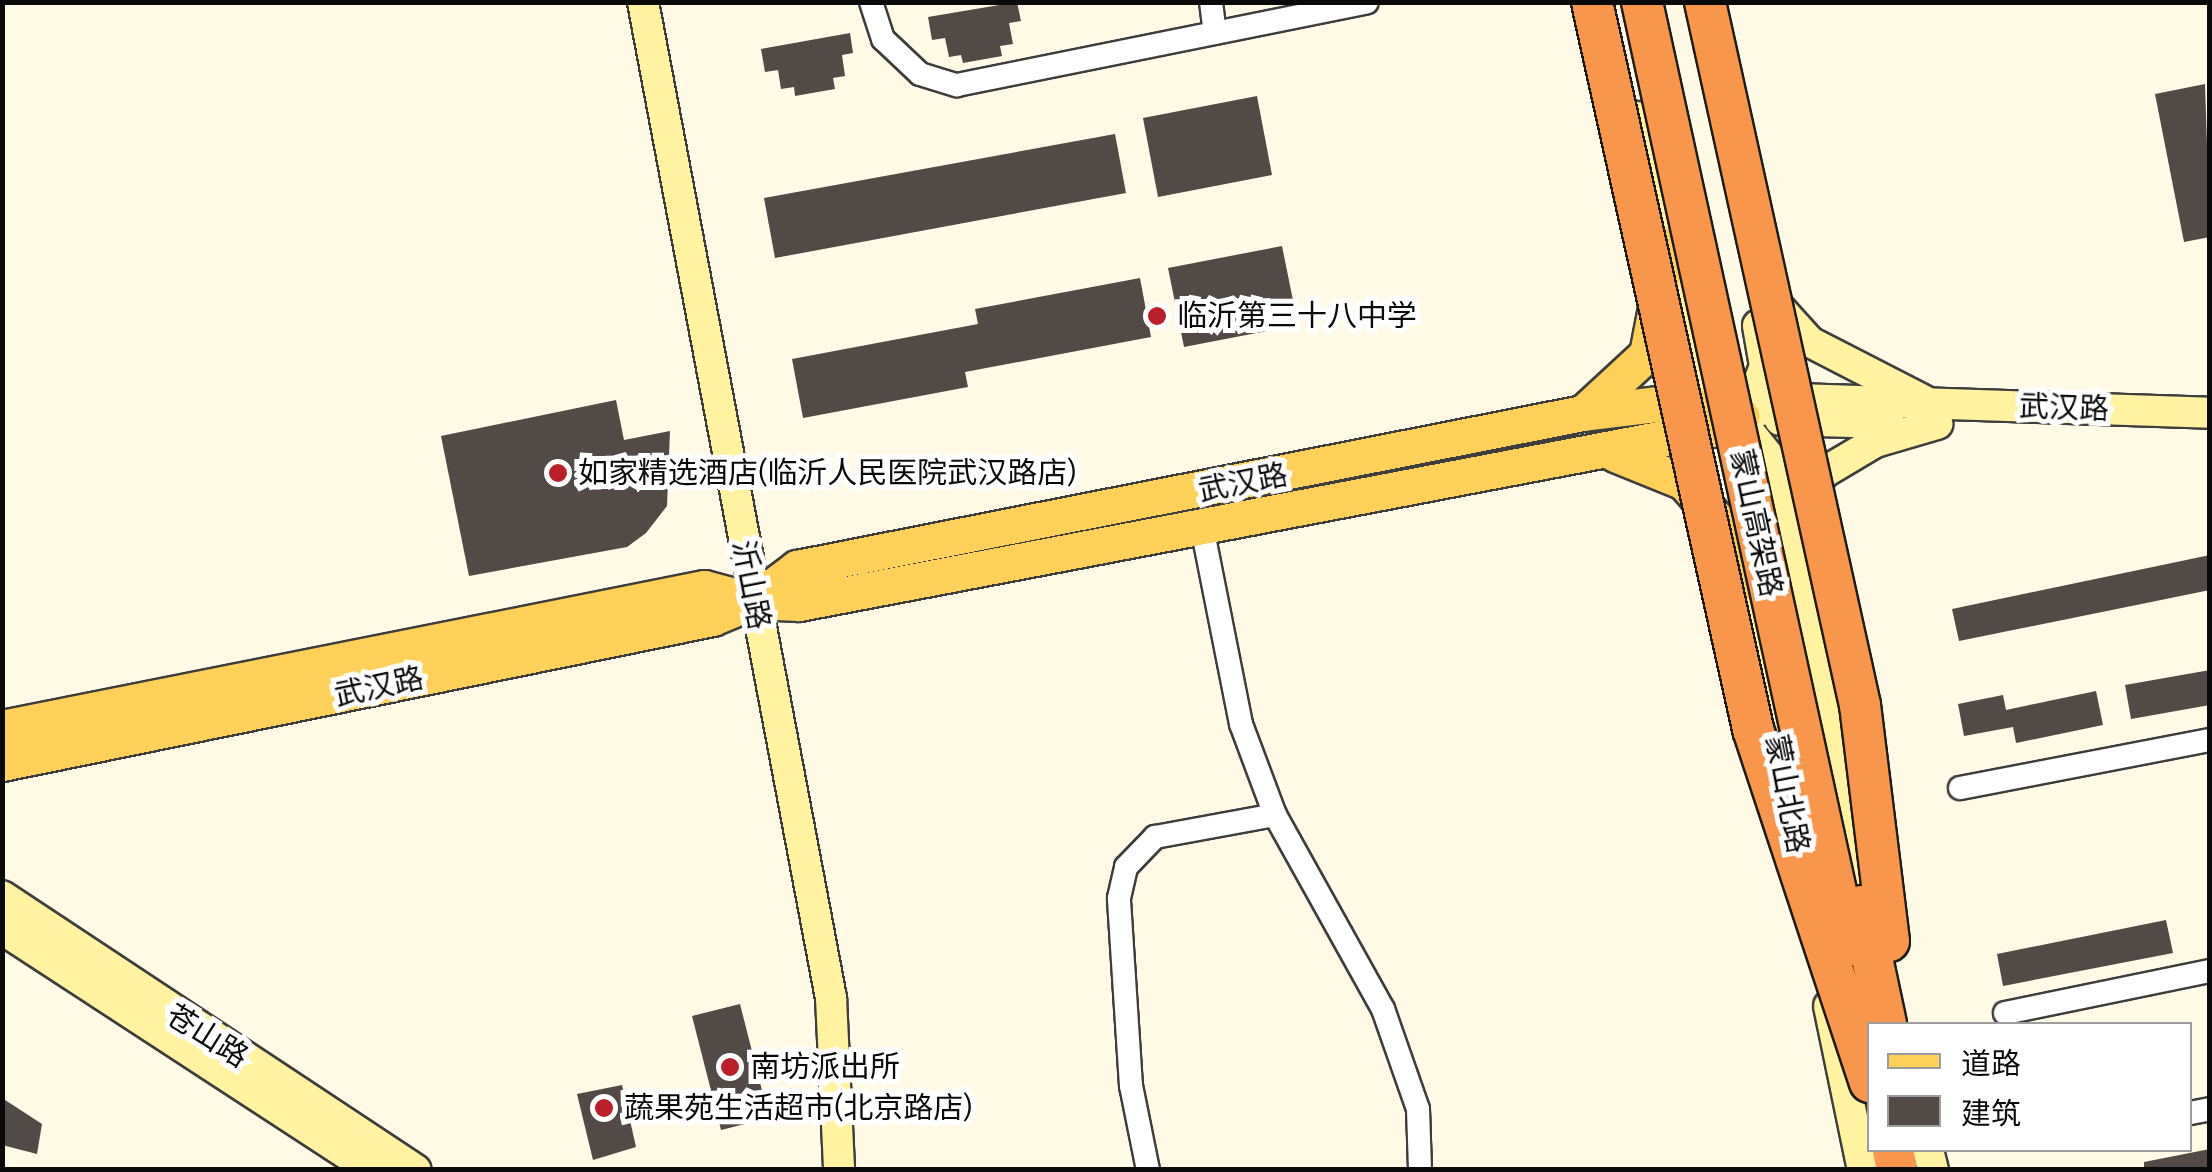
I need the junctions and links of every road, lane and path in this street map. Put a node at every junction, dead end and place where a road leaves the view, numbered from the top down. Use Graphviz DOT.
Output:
graph roads {
  1 [pos="643,2"];
  2 [pos="871,2"];
  3 [pos="1211,2"];
  4 [pos="1367,2"];
  5 [pos="1572,2"];
  6 [pos="1592,2"];
  7 [pos="1610,2"];
  8 [pos="1642,2"];
  9 [pos="1664,2"];
  10 [pos="1688,2"];
  11 [pos="1704,2"];
  12 [pos="1722,2"];
  13 [pos="1215,33"];
  14 [pos="1668,245"];
  15 [pos="1748,270"];
  16 [pos="1792,326"];
  17 [pos="1652,339"];
  18 [pos="1583,413"];
  19 [pos="2210,413"];
  20 [pos="1936,415"];
  21 [pos="1742,416"];
  22 [pos="2210,430"];
  23 [pos="1609,453"];
  24 [pos="1202,527"];
  25 [pos="1750,581"];
  26 [pos="1797,582"];
  27 [pos="754,602"];
  28 [pos="2,728"];
  29 [pos="2210,740"];
  30 [pos="2,763"];
  31 [pos="1960,788"];
  32 [pos="1275,814"];
  33 [pos="2,896"];
  34 [pos="2,929"];
  35 [pos="2210,971"];
  36 [pos="2005,1013"];
  37 [pos="1869,1022"];
  38 [pos="1886,1022"];
  39 [pos="1899,1022"];
  40 [pos="1899,1022"];
  41 [pos="1867,1030"];
  42 [pos="1867,1073"];
  43 [pos="371,1170"];
  44 [pos="416,1170"];
  45 [pos="839,1170"];
  46 [pos="1148,1170"];
  47 [pos="1420,1170"];
  1 -- 27 [label="main road, 沂山路"];
  2 -- 13 [label="street"];
  3 -- 13 [label="street"];
  4 -- 13 [label="street"];
  5 -- 17 [label="main road"];
  6 -- 42 [label="highway, bridge"];
  7 -- 14 [label="main road, 蒙山北路"];
  8 -- 41 [label="highway, 蒙山高架路, bridge"];
  9 -- 38 [label="highway, 蒙山高架路, bridge"];
  10 -- 15 [label="main road, 蒙山北路"];
  11 -- 39 [label="highway, bridge"];
  12 -- 16 [label="main road"];
  14 -- 17 [label="main road"];
  14 -- 21 [label="main road, 蒙山北路"];
  15 -- 16 [label="main road"];
  15 -- 21 [label="main road, 蒙山北路"];
  16 -- 20 [label="main road"];
  17 -- 18 [label="main road"];
  18 -- 21 [label="main road, 武汉路"];
  18 -- 27 [label="main road, 武汉路"];
  19 -- 20 [label="main road, 武汉路"];
  20 -- 21 [label="main road, 武汉路"];
  20 -- 22 [label="main road, 武汉路"];
  20 -- 26 [label="main road"];
  21 -- 23 [label="main road, 武汉路"];
  21 -- 25 [label="main road, 蒙山北路"];
  21 -- 26 [label="main road, 蒙山北路"];
  23 -- 24 [label="main road, 武汉路"];
  23 -- 25 [label="main road"];
  24 -- 27 [label="main road, 武汉路"];
  24 -- 32 [label="street"];
  25 -- 37 [label="main road, 蒙山北路"];
  26 -- 40 [label="main road, 蒙山北路"];
  27 -- 28 [label="main road, 武汉路"];
  27 -- 30 [label="main road, 武汉路"];
  27 -- 45 [label="main road, 沂山路"];
  29 -- 31 [label="street"];
  32 -- 46 [label="street"];
  32 -- 47 [label="street"];
  33 -- 44 [label="main road, 苍山路"];
  34 -- 43 [label="main road, 苍山路"];
  35 -- 36 [label="street"];
}
